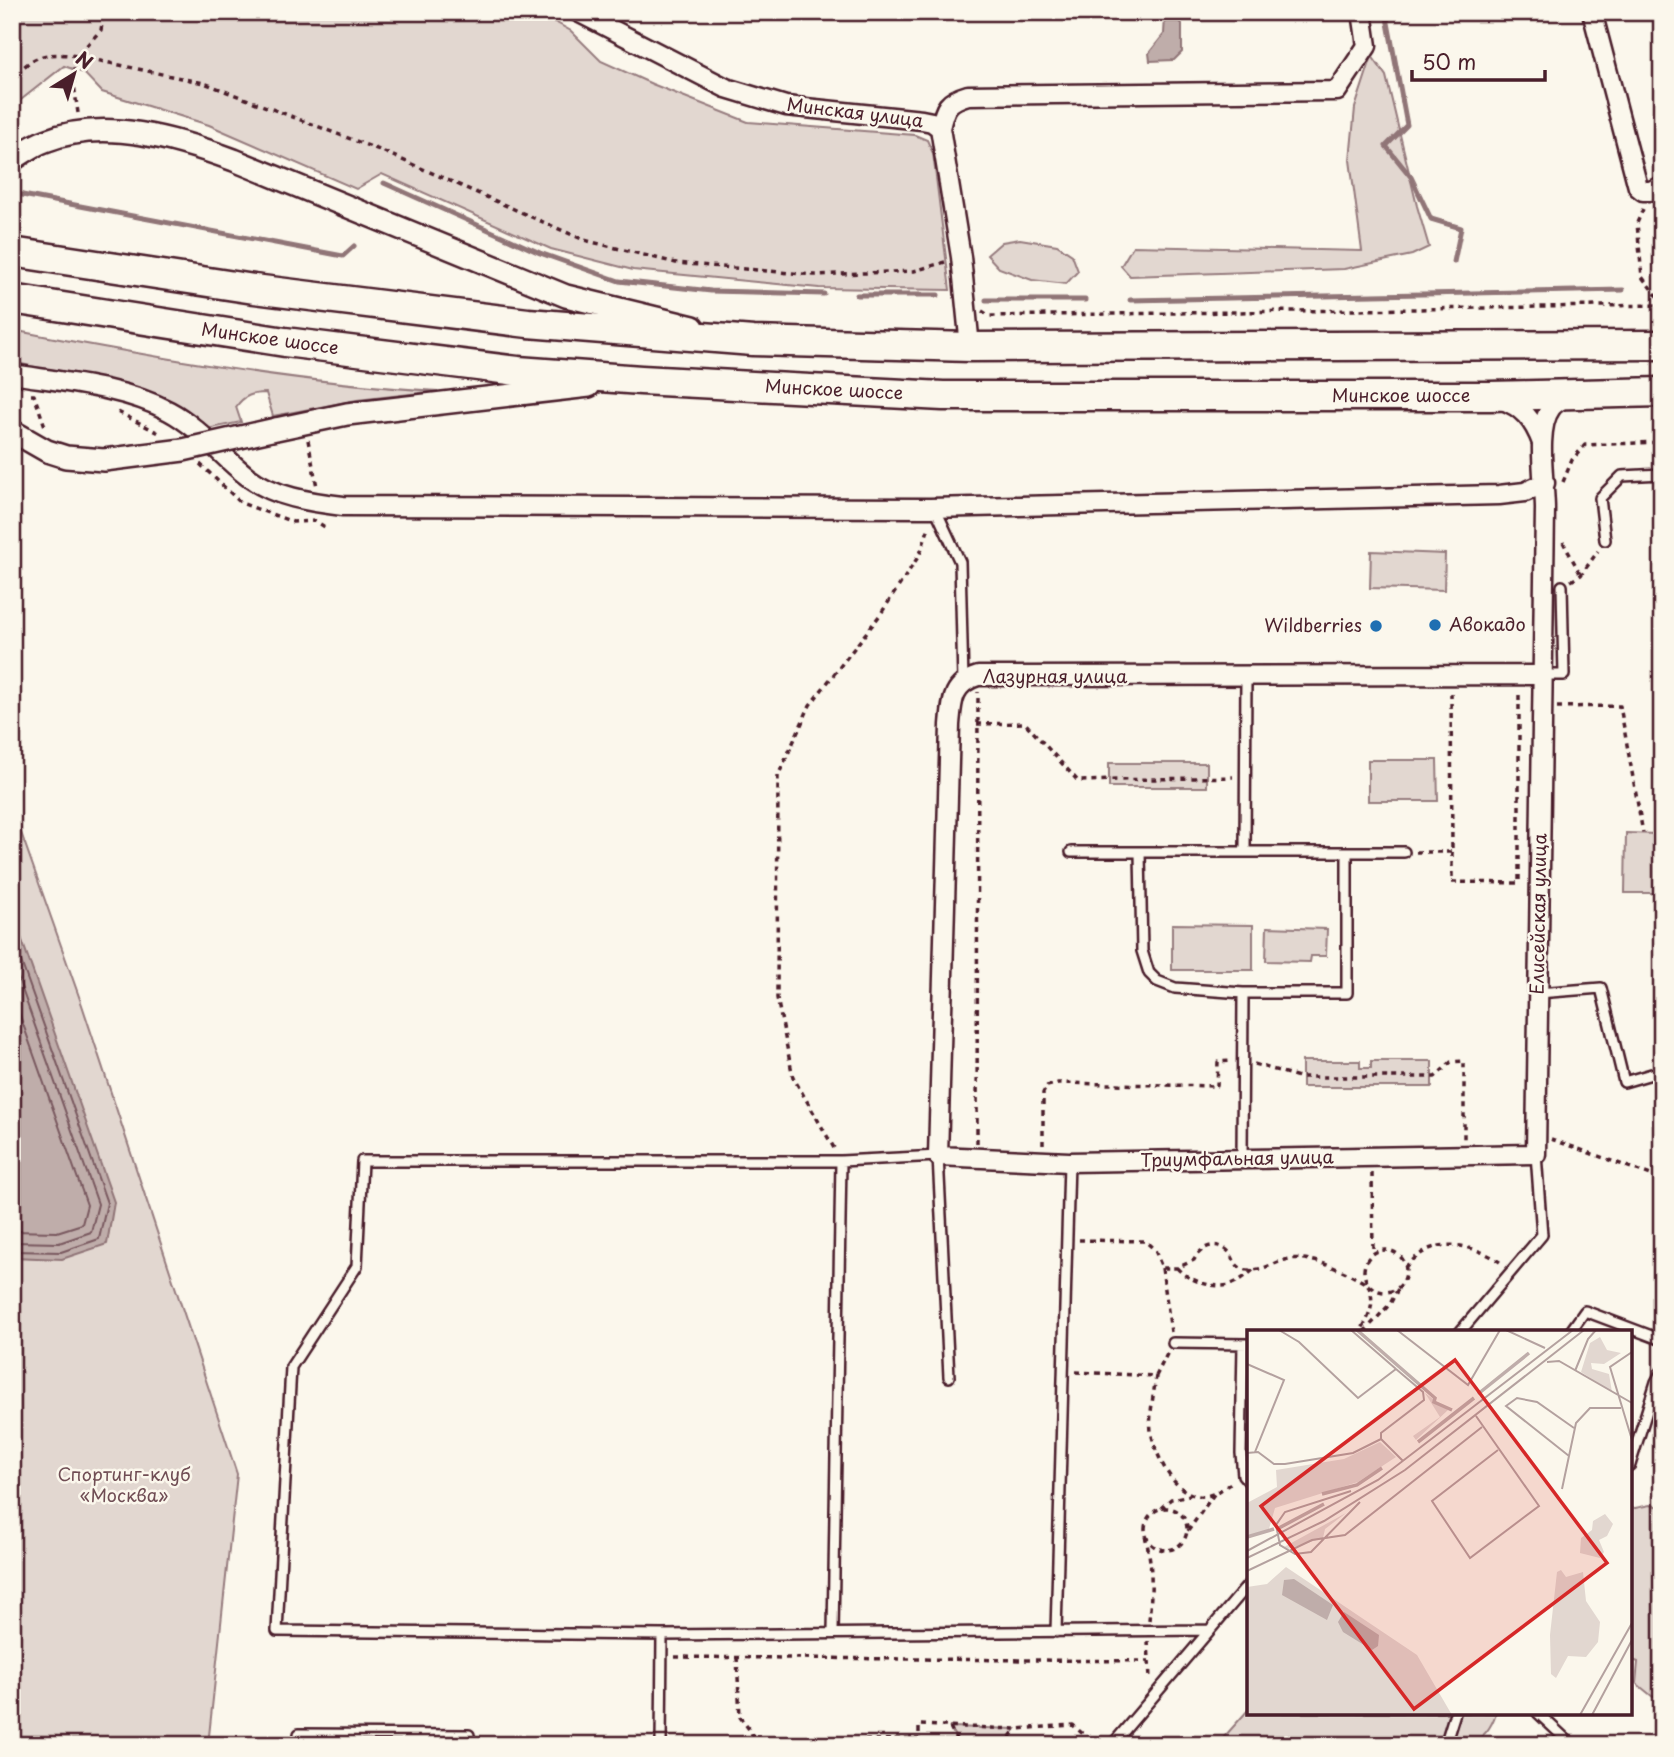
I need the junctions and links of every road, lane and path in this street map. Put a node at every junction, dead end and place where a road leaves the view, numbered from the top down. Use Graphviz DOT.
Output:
graph roads {
  1 [pos="104,12"];
  2 [pos="578,12"];
  3 [pos="1362,12"];
  4 [pos="1592,12"];
  5 [pos="77,55"];
  6 [pos="12,82"];
  7 [pos="940,128"];
  8 [pos="81,133"];
  9 [pos="12,160"];
  10 [pos="1656,188"];
  11 [pos="12,252"];
  12 [pos="961,257"];
  13 [pos="1662,296"];
  14 [pos="12,299"];
  15 [pos="978,302"];
  16 [pos="1662,305"];
  17 [pos="753,341"];
  18 [pos="1662,345"];
  19 [pos="970,347"];
  20 [pos="12,374"];
  21 [pos="641,380"];
  22 [pos="1662,392"];
  23 [pos="1571,394"];
  24 [pos="1490,396"];
  25 [pos="12,431"];
  26 [pos="307,433"];
  27 [pos="1662,442"];
  28 [pos="1542,445"];
  29 [pos="314,472"];
  30 [pos="1662,474"];
  31 [pos="1545,483"];
  32 [pos="935,508"];
  33 [pos="1545,509"];
  34 [pos="1605,540"];
  35 [pos="1562,586"];
  36 [pos="1451,675"];
  37 [pos="1519,675"];
  38 [pos="1541,675"];
  39 [pos="1246,676"];
  40 [pos="970,679"];
  41 [pos="1541,707"];
  42 [pos="978,724"];
  43 [pos="1246,777"];
  44 [pos="1643,833"];
  45 [pos="1071,852"];
  46 [pos="1140,852"];
  47 [pos="1245,852"];
  48 [pos="1347,852"];
  49 [pos="1404,852"];
  50 [pos="1452,852"];
  51 [pos="1243,993"];
  52 [pos="1538,993"];
  53 [pos="1243,1061"];
  54 [pos="1662,1071"];
  55 [pos="1536,1133"];
  56 [pos="976,1146"];
  57 [pos="1536,1154"];
  58 [pos="1464,1155"];
  59 [pos="938,1156"];
  60 [pos="1371,1157"];
  61 [pos="1242,1159"];
  62 [pos="841,1161"];
  63 [pos="1043,1161"];
  64 [pos="1069,1162"];
  65 [pos="1662,1179"];
  66 [pos="1066,1240"];
  67 [pos="1373,1253"];
  68 [pos="1510,1255"];
  69 [pos="1405,1267"];
  70 [pos="1163,1268"];
  71 [pos="1177,1268"];
  72 [pos="1255,1269"];
  73 [pos="1368,1284"];
  74 [pos="1400,1286"];
  75 [pos="1363,1330"];
  76 [pos="1364,1330"];
  77 [pos="1462,1330"];
  78 [pos="1571,1330"];
  79 [pos="1662,1340"];
  80 [pos="1173,1343"];
  81 [pos="1246,1344"];
  82 [pos="1662,1370"];
  83 [pos="1063,1372"];
  84 [pos="1156,1376"];
  85 [pos="949,1377"];
  86 [pos="1632,1459"];
  87 [pos="1246,1479"];
  88 [pos="1215,1493"];
  89 [pos="1190,1495"];
  90 [pos="1160,1509"];
  91 [pos="1188,1531"];
  92 [pos="1145,1536"];
  93 [pos="1247,1586"];
  94 [pos="1209,1630"];
  95 [pos="1147,1631"];
  96 [pos="833,1632"];
  97 [pos="1056,1632"];
  98 [pos="662,1635"];
  99 [pos="662,1656"];
  100 [pos="737,1657"];
  101 [pos="1149,1661"];
  102 [pos="1150,1685"];
  103 [pos="1454,1715"];
  104 [pos="1540,1715"];
  105 [pos="950,1727"];
  106 [pos="1016,1729"];
  107 [pos="755,1744"];
  108 [pos="299,1745"];
  109 [pos="469,1745"];
  110 [pos="661,1745"];
  111 [pos="958,1745"];
  112 [pos="1004,1745"];
  113 [pos="1095,1745"];
  114 [pos="1112,1745"];
  115 [pos="1445,1745"];
  116 [pos="1572,1745"];
  1 -- 5 [label="path"];
  2 -- 7 [label="street, Минская улица"];
  3 -- 7 [label="street"];
  4 -- 10 [label="street"];
  5 -- 6 [label="path"];
  5 -- 8 [label="path"];
  5 -- 12 [label="path"];
  7 -- 12 [label="street"];
  8 -- 9 [label="street"];
  8 -- 17 [label="street"];
  10 -- 13 [label="path"];
  11 -- 17 [label="highway"];
  12 -- 19 [label="street"];
  14 -- 21 [label="highway, Минское шоссе"];
  15 -- 16 [label="path"];
  17 -- 19 [label="highway"];
  18 -- 19 [label="highway"];
  20 -- 32 [label="street"];
  21 -- 24 [label="highway, Минское шоссе"];
  21 -- 25 [label="street, bridge"];
  22 -- 23 [label="highway, Минское шоссе"];
  23 -- 24 [label="highway, Минское шоссе"];
  23 -- 28 [label="street"];
  24 -- 28 [label="street"];
  26 -- 29 [label="path"];
  27 -- 33 [label="path"];
  28 -- 31 [label="street, Елисейская улица"];
  30 -- 34 [label="lane"];
  31 -- 32 [label="street"];
  31 -- 33 [label="street, Елисейская улица"];
  32 -- 40 [label="lane"];
  32 -- 62 [label="path"];
  33 -- 38 [label="street, Елисейская улица"];
  34 -- 35 [label="path"];
  35 -- 38 [label="lane"];
  36 -- 37 [label="street, Лазурная улица"];
  36 -- 39 [label="street, Лазурная улица"];
  36 -- 50 [label="path"];
  37 -- 38 [label="street, Лазурная улица"];
  37 -- 50 [label="path"];
  38 -- 41 [label="street, Елисейская улица"];
  39 -- 40 [label="street, Лазурная улица"];
  39 -- 43 [label="lane"];
  40 -- 42 [label="path"];
  40 -- 59 [label="street, Лазурная улица"];
  41 -- 44 [label="path"];
  41 -- 52 [label="street, Елисейская улица"];
  42 -- 43 [label="path"];
  42 -- 56 [label="path"];
  43 -- 47 [label="lane"];
  45 -- 46 [label="lane"];
  46 -- 47 [label="lane"];
  46 -- 51 [label="lane"];
  47 -- 48 [label="lane"];
  48 -- 49 [label="lane"];
  48 -- 51 [label="lane"];
  49 -- 50 [label="path"];
  51 -- 53 [label="lane"];
  52 -- 54 [label="lane"];
  52 -- 55 [label="street, Елисейская улица"];
  53 -- 58 [label="path"];
  53 -- 61 [label="lane"];
  53 -- 63 [label="path"];
  55 -- 57 [label="street, Елисейская улица"];
  55 -- 65 [label="path"];
  57 -- 58 [label="street, Триумфальная улица"];
  57 -- 77 [label="lane"];
  58 -- 60 [label="street, Триумфальная улица"];
  59 -- 62 [label="lane"];
  59 -- 63 [label="street, Триумфальная улица"];
  59 -- 85 [label="lane"];
  60 -- 61 [label="street, Триумфальная улица"];
  60 -- 67 [label="path"];
  61 -- 64 [label="street, Триумфальная улица"];
  62 -- 96 [label="lane"];
  62 -- 98 [label="lane"];
  63 -- 64 [label="street, Триумфальная улица"];
  64 -- 66 [label="lane"];
  66 -- 70 [label="path"];
  66 -- 83 [label="lane"];
  67 -- 69 [label="path"];
  67 -- 73 [label="path"];
  68 -- 69 [label="path"];
  69 -- 74 [label="path"];
  70 -- 71 [label="path"];
  70 -- 80 [label="path"];
  71 -- 72 [label="path"];
  71 -- 72 [label="path"];
  72 -- 73 [label="path"];
  73 -- 74 [label="path"];
  73 -- 75 [label="path"];
  74 -- 76 [label="path"];
  78 -- 79 [label="lane"];
  80 -- 81 [label="lane"];
  80 -- 84 [label="path"];
  81 -- 87 [label="lane"];
  82 -- 86 [label="lane"];
  83 -- 84 [label="path"];
  83 -- 97 [label="lane"];
  84 -- 89 [label="path"];
  87 -- 88 [label="path"];
  88 -- 89 [label="path"];
  88 -- 91 [label="path"];
  89 -- 90 [label="path"];
  90 -- 91 [label="path"];
  90 -- 91 [label="path"];
  92 -- 95 [label="path"];
  93 -- 94 [label="lane"];
  94 -- 95 [label="lane"];
  94 -- 114 [label="lane"];
  95 -- 97 [label="lane"];
  95 -- 101 [label="path"];
  96 -- 97 [label="lane"];
  96 -- 98 [label="lane"];
  98 -- 99 [label="lane"];
  99 -- 100 [label="path"];
  99 -- 110 [label="lane"];
  100 -- 101 [label="path"];
  100 -- 107 [label="path"];
  101 -- 102 [label="path"];
  103 -- 115 [label="lane"];
  104 -- 116 [label="lane"];
  105 -- 106 [label="path"];
  105 -- 107 [label="path"];
  105 -- 111 [label="path"];
  106 -- 112 [label="path"];
  106 -- 113 [label="path"];
  108 -- 109 [label="lane"];
}
